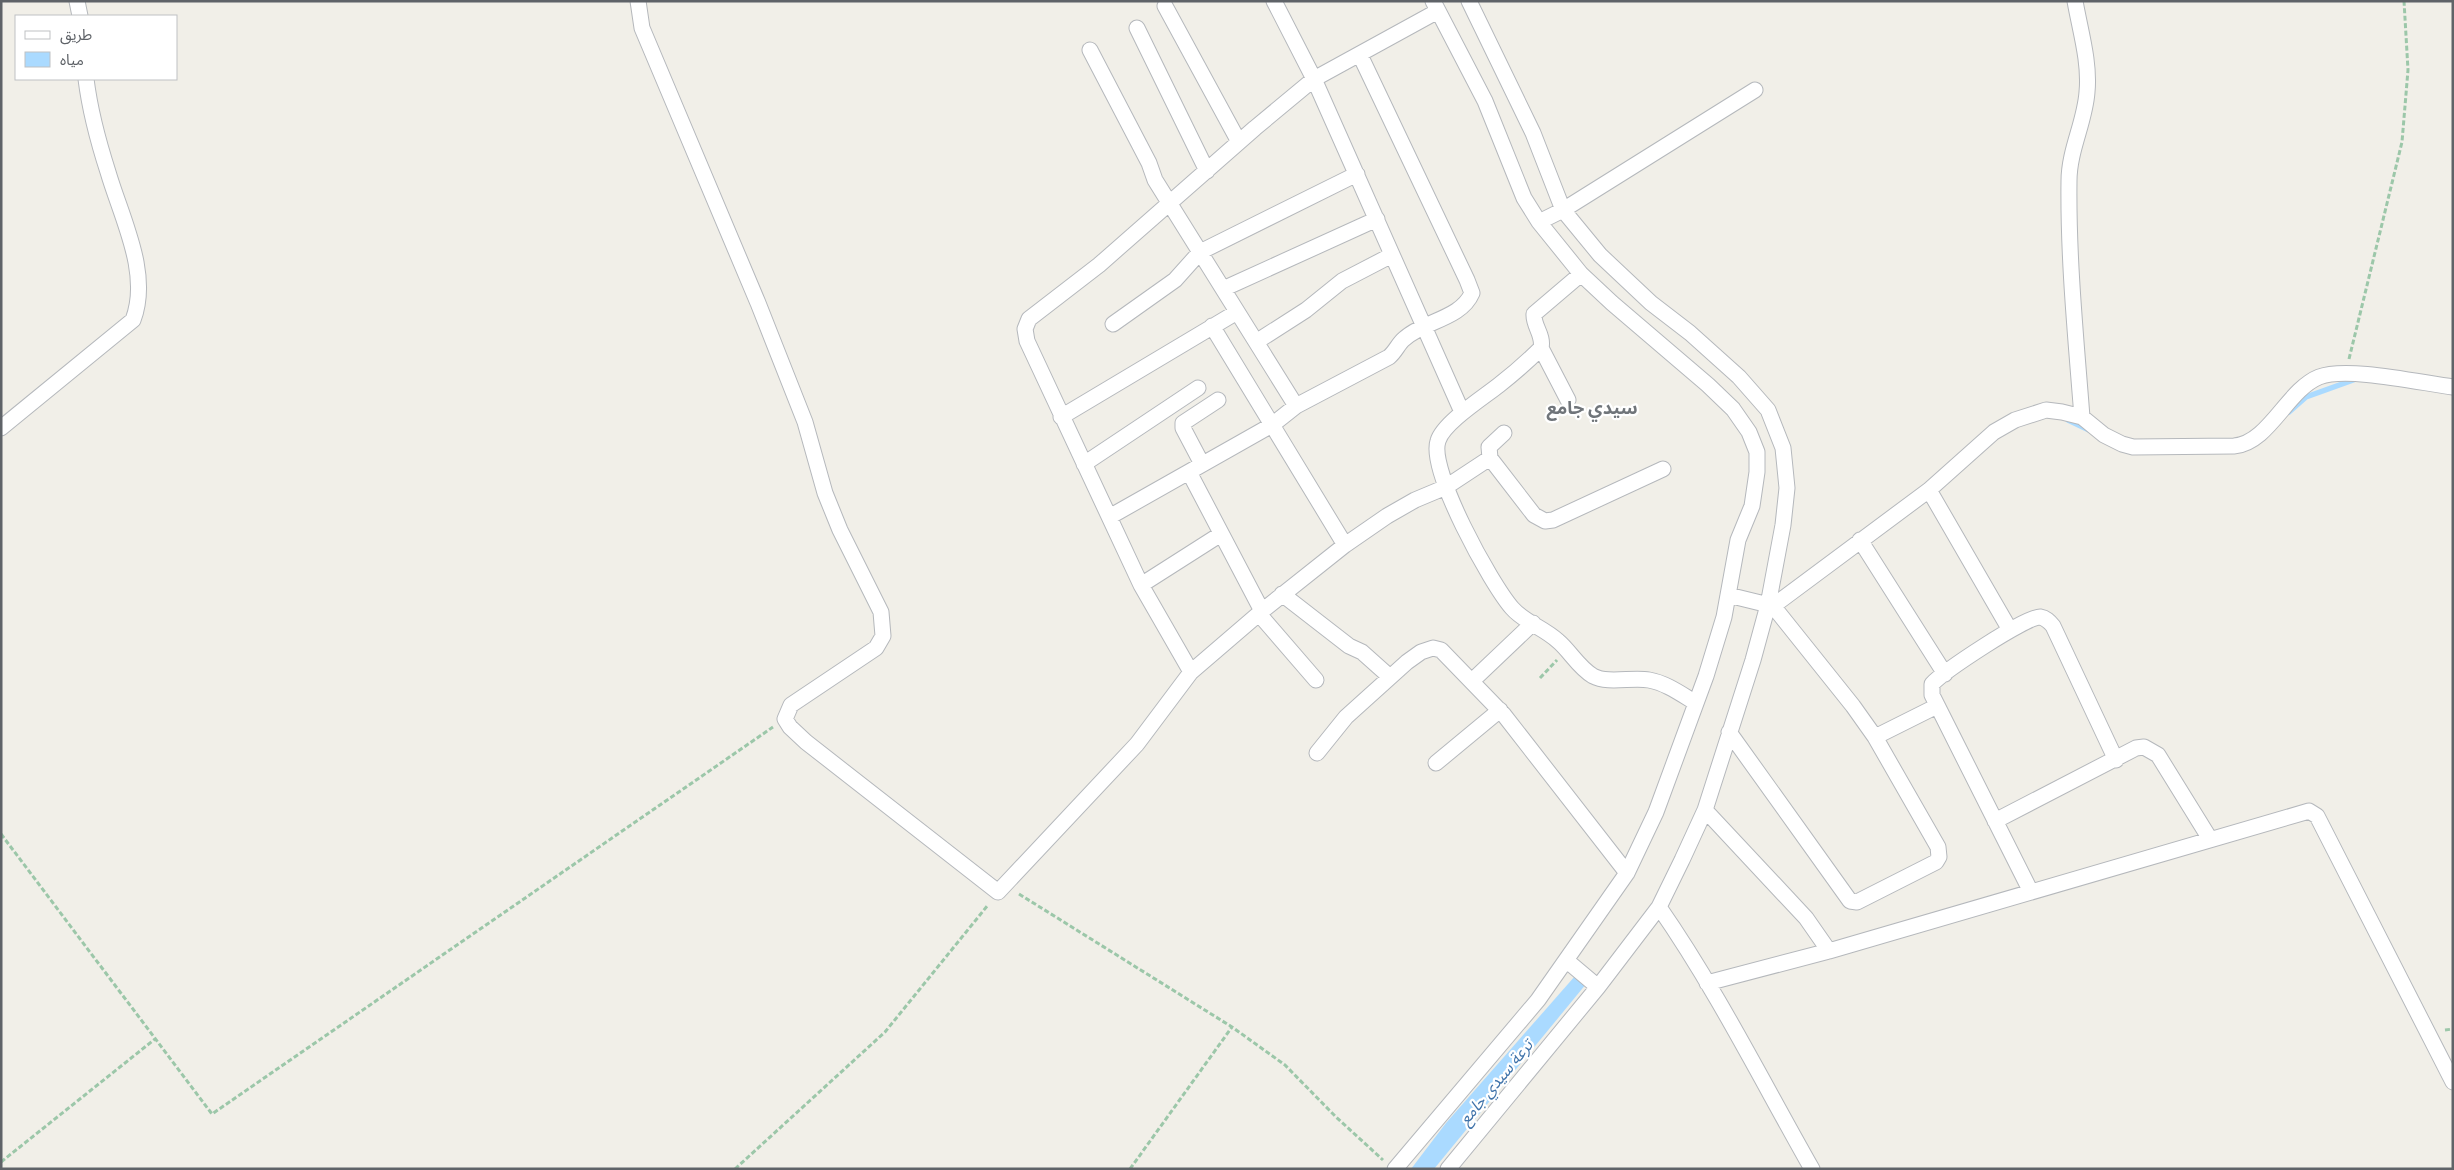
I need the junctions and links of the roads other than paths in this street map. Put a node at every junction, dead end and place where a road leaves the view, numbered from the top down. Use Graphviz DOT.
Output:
graph roads {
  1 [pos="77,1"];
  2 [pos="638,1"];
  3 [pos="1274,1"];
  4 [pos="1469,1"];
  5 [pos="2075,1"];
  6 [pos="1166,6"];
  7 [pos="1436,6"];
  8 [pos="80,15"];
  9 [pos="1137,28"];
  10 [pos="1090,50"];
  11 [pos="1360,55"];
  12 [pos="1314,79"];
  13 [pos="86,80"];
  14 [pos="1754,90"];
  15 [pos="1238,142"];
  16 [pos="1207,171"];
  17 [pos="1357,174"];
  18 [pos="1170,204"];
  19 [pos="1563,210"];
  20 [pos="1377,219"];
  21 [pos="1539,222"];
  22 [pos="1200,252"];
  23 [pos="1392,255"];
  24 [pos="1581,274"];
  25 [pos="1223,290"];
  26 [pos="1238,312"];
  27 [pos="1113,324"];
  28 [pos="1212,326"];
  29 [pos="1424,326"];
  30 [pos="1256,342"];
  31 [pos="1541,348"];
  32 [pos="2453,387"];
  33 [pos="1198,388"];
  34 [pos="1218,400"];
  35 [pos="1568,400"];
  36 [pos="1296,406"];
  37 [pos="1462,412"];
  38 [pos="1061,417"];
  39 [pos="2082,417"];
  40 [pos="1272,425"];
  41 [pos="1,428"];
  42 [pos="1504,433"];
  43 [pos="1490,458"];
  44 [pos="1084,464"];
  45 [pos="1202,464"];
  46 [pos="1663,469"];
  47 [pos="1188,472"];
  48 [pos="1446,487"];
  49 [pos="1929,490"];
  50 [pos="1111,516"];
  51 [pos="1221,534"];
  52 [pos="1860,540"];
  53 [pos="1345,545"];
  54 [pos="1141,585"];
  55 [pos="1282,594"];
  56 [pos="1728,595"];
  57 [pos="1770,606"];
  58 [pos="1260,612"];
  59 [pos="1533,624"];
  60 [pos="2010,630"];
  61 [pos="1191,672"];
  62 [pos="1945,674"];
  63 [pos="1390,677"];
  64 [pos="1316,680"];
  65 [pos="1472,681"];
  66 [pos="1696,703"];
  67 [pos="1937,706"];
  68 [pos="1500,710"];
  69 [pos="1729,732"];
  70 [pos="1875,737"];
  71 [pos="1317,753"];
  72 [pos="2116,760"];
  73 [pos="1436,763"];
  74 [pos="1704,810"];
  75 [pos="1995,821"];
  76 [pos="2210,839"];
  77 [pos="1627,873"];
  78 [pos="2031,892"];
  79 [pos="1658,907"];
  80 [pos="1829,951"];
  81 [pos="1566,960"];
  82 [pos="1707,983"];
  83 [pos="1598,987"];
  84 [pos="2453,1082"];
  85 [pos="1391,1166"];
  86 [pos="1448,1169"];
  87 [pos="1812,1169"];
  1 -- 8 [label="street"];
  2 -- 61 [label="street"];
  3 -- 12 [label="street"];
  4 -- 19 [label="street"];
  5 -- 39 [label="street"];
  6 -- 15 [label="street"];
  7 -- 11 [label="street"];
  7 -- 21 [label="street"];
  9 -- 16 [label="street"];
  10 -- 18 [label="street"];
  11 -- 12 [label="street"];
  11 -- 29 [label="street"];
  12 -- 15 [label="street"];
  12 -- 17 [label="street"];
  13 -- 41 [label="street"];
  14 -- 19 [label="street"];
  15 -- 16 [label="street"];
  16 -- 18 [label="street"];
  17 -- 20 [label="street"];
  17 -- 22 [label="street"];
  18 -- 22 [label="street"];
  18 -- 38 [label="street"];
  19 -- 21 [label="street"];
  19 -- 57 [label="street"];
  20 -- 23 [label="street"];
  20 -- 25 [label="street"];
  21 -- 24 [label="street"];
  22 -- 25 [label="street"];
  22 -- 27 [label="street"];
  23 -- 29 [label="street"];
  23 -- 30 [label="street"];
  24 -- 31 [label="street"];
  24 -- 56 [label="street"];
  25 -- 26 [label="street"];
  26 -- 28 [label="street"];
  26 -- 30 [label="street"];
  28 -- 38 [label="street"];
  28 -- 40 [label="street"];
  29 -- 36 [label="street"];
  29 -- 37 [label="street"];
  30 -- 36 [label="street"];
  31 -- 35 [label="street"];
  31 -- 37 [label="street"];
  32 -- 39 [label="street"];
  33 -- 44 [label="street"];
  34 -- 45 [label="street"];
  36 -- 40 [label="street"];
  37 -- 48 [label="street"];
  38 -- 44 [label="street"];
  39 -- 49 [label="street"];
  40 -- 45 [label="street"];
  40 -- 53 [label="street"];
  42 -- 43 [label="street"];
  43 -- 46 [label="street"];
  43 -- 48 [label="street"];
  44 -- 50 [label="street"];
  45 -- 47 [label="street"];
  47 -- 50 [label="street"];
  47 -- 51 [label="street"];
  48 -- 53 [label="street"];
  48 -- 59 [label="street"];
  49 -- 52 [label="street"];
  49 -- 60 [label="street"];
  50 -- 54 [label="street"];
  51 -- 54 [label="street"];
  51 -- 58 [label="street"];
  52 -- 57 [label="street"];
  52 -- 62 [label="street"];
  53 -- 55 [label="street"];
  54 -- 61 [label="street"];
  55 -- 58 [label="street"];
  55 -- 63 [label="street"];
  56 -- 57 [label="street"];
  56 -- 66 [label="street"];
  57 -- 69 [label="street"];
  57 -- 70 [label="street"];
  58 -- 61 [label="street"];
  58 -- 64 [label="street"];
  59 -- 65 [label="street"];
  59 -- 66 [label="street"];
  60 -- 62 [label="street"];
  60 -- 72 [label="street"];
  62 -- 67 [label="street"];
  63 -- 65 [label="street"];
  63 -- 71 [label="street"];
  65 -- 68 [label="street"];
  66 -- 77 [label="street"];
  67 -- 70 [label="street"];
  67 -- 75 [label="street"];
  68 -- 73 [label="street"];
  68 -- 77 [label="street"];
  69 -- 70 [label="street"];
  69 -- 74 [label="street"];
  72 -- 75 [label="street"];
  72 -- 76 [label="street"];
  74 -- 79 [label="street"];
  74 -- 80 [label="street"];
  75 -- 78 [label="street"];
  76 -- 78 [label="street"];
  76 -- 84 [label="street"];
  77 -- 81 [label="street"];
  78 -- 80 [label="street"];
  79 -- 82 [label="street"];
  79 -- 83 [label="street"];
  80 -- 82 [label="street"];
  81 -- 83 [label="street"];
  81 -- 85 [label="street"];
  82 -- 87 [label="street"];
  83 -- 86 [label="street"];
}
